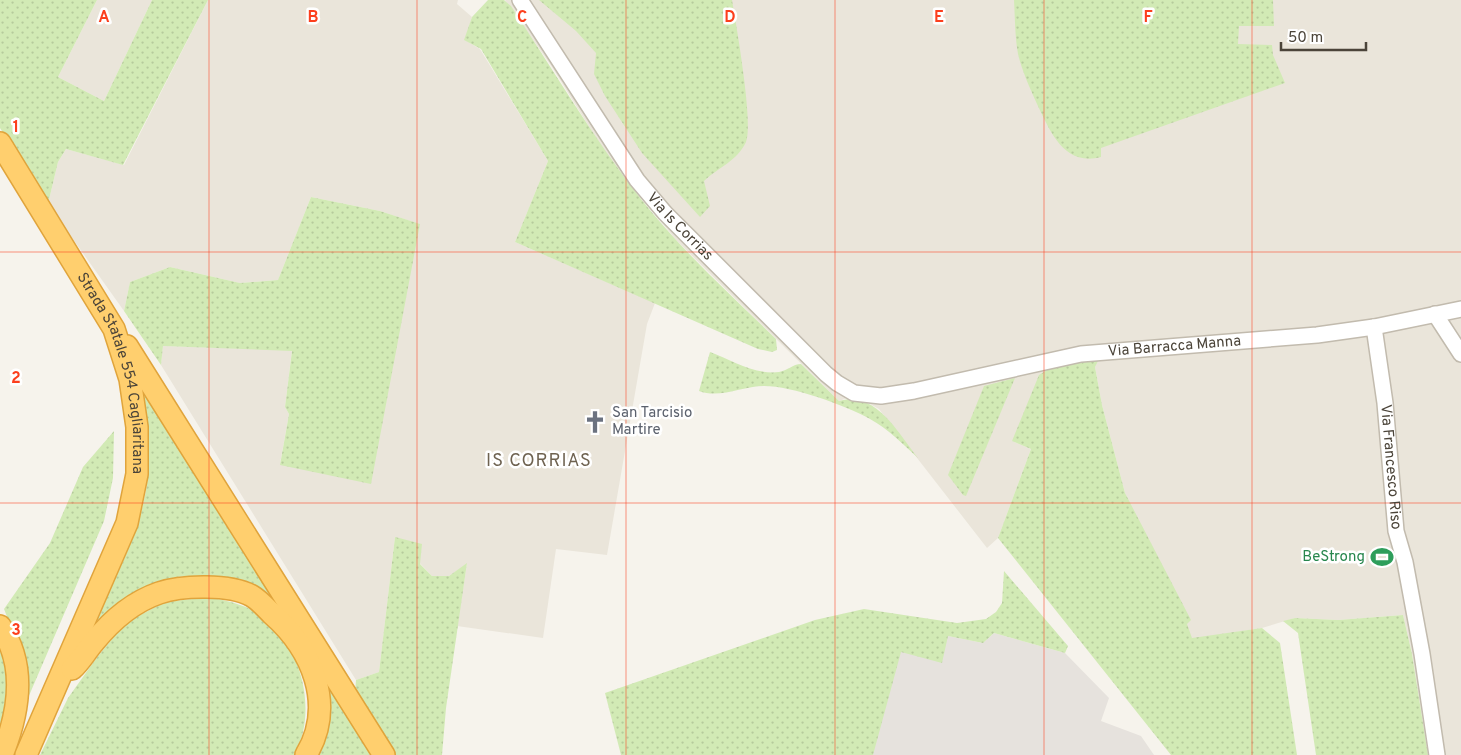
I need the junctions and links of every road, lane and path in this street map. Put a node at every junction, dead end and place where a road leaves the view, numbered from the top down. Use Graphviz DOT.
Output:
graph roads {
  1 [pos="520,0"];
  2 [pos="0,143"];
  3 [pos="0,169"];
  4 [pos="1461,309"];
  5 [pos="1435,314"];
  6 [pos="1374,327"];
  7 [pos="114,329"];
  8 [pos="1461,354"];
  9 [pos="890,395"];
  10 [pos="0,626"];
  11 [pos="61,679"];
  12 [pos="2,755"];
  13 [pos="13,755"];
  14 [pos="26,755"];
  15 [pos="306,755"];
  16 [pos="384,755"];
  17 [pos="1437,755"];
  1 -- 9 [label="street, Via Is Corrias"];
  2 -- 7 [label="highway, Strada Statale 554 Cagliaritana"];
  3 -- 13 [label="highway, Strada Statale 554 Cagliaritana"];
  4 -- 5 [label="street, Via Barracca Manna"];
  5 -- 6 [label="street, Via Barracca Manna"];
  5 -- 8 [label="street"];
  6 -- 9 [label="street, Via Barracca Manna"];
  6 -- 17 [label="street, Via Francesco Riso"];
  7 -- 11 [label="highway, Strada Statale 554 Cagliaritana"];
  7 -- 16 [label="highway"];
  10 -- 12 [label="highway"];
  11 -- 14 [label="highway, Strada Statale 554 Cagliaritana"];
  11 -- 15 [label="highway"];
}
